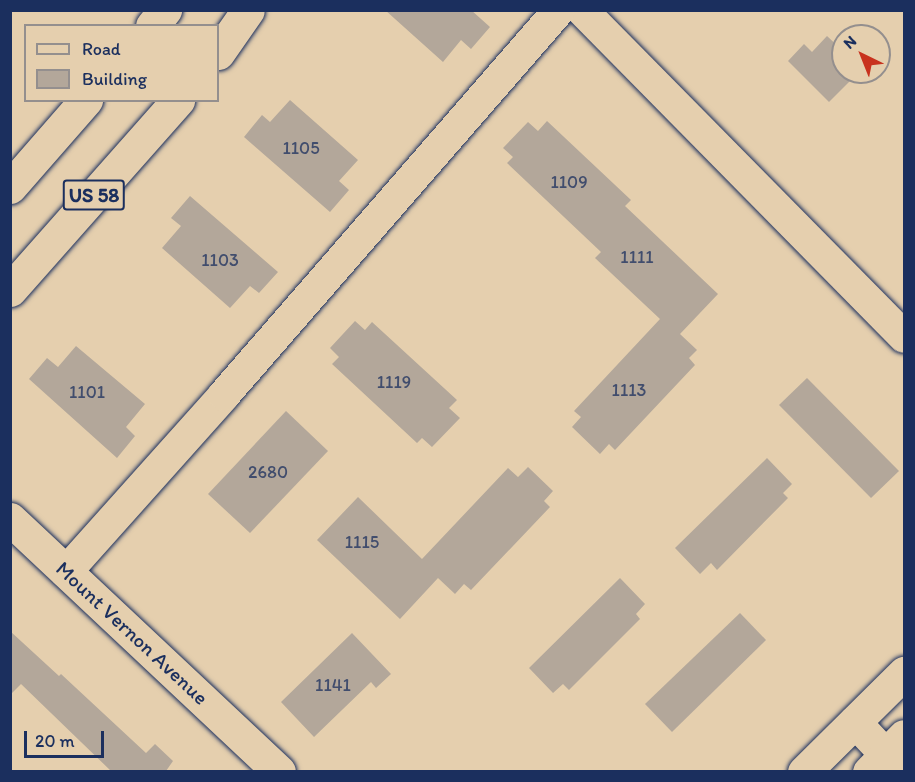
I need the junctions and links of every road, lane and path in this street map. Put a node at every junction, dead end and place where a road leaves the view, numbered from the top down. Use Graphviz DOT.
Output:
graph roads {
  1 [pos="165,10"];
  2 [pos="248,10"];
  3 [pos="559,10"];
  4 [pos="582,10"];
  5 [pos="154,24"];
  6 [pos="219,52"];
  7 [pos="84,102"];
  8 [pos="176,102"];
  9 [pos="10,188"];
  10 [pos="10,290"];
  11 [pos="904,337"];
  12 [pos="10,519"];
  13 [pos="66,572"];
  14 [pos="904,673"];
  15 [pos="855,722"];
  16 [pos="890,758"];
  17 [pos="279,771"];
  18 [pos="804,771"];
  1 -- 5 [label="main road"];
  2 -- 6 [label="main road"];
  3 -- 13 [label="street"];
  4 -- 11 [label="street"];
  7 -- 9 [label="main road"];
  8 -- 10 [label="main road, US 58"];
  12 -- 13 [label="main road, Mount Vernon Avenue"];
  13 -- 17 [label="main road, Mount Vernon Avenue"];
  14 -- 15 [label="main road"];
  15 -- 16 [label="street"];
  15 -- 18 [label="main road"];
}
